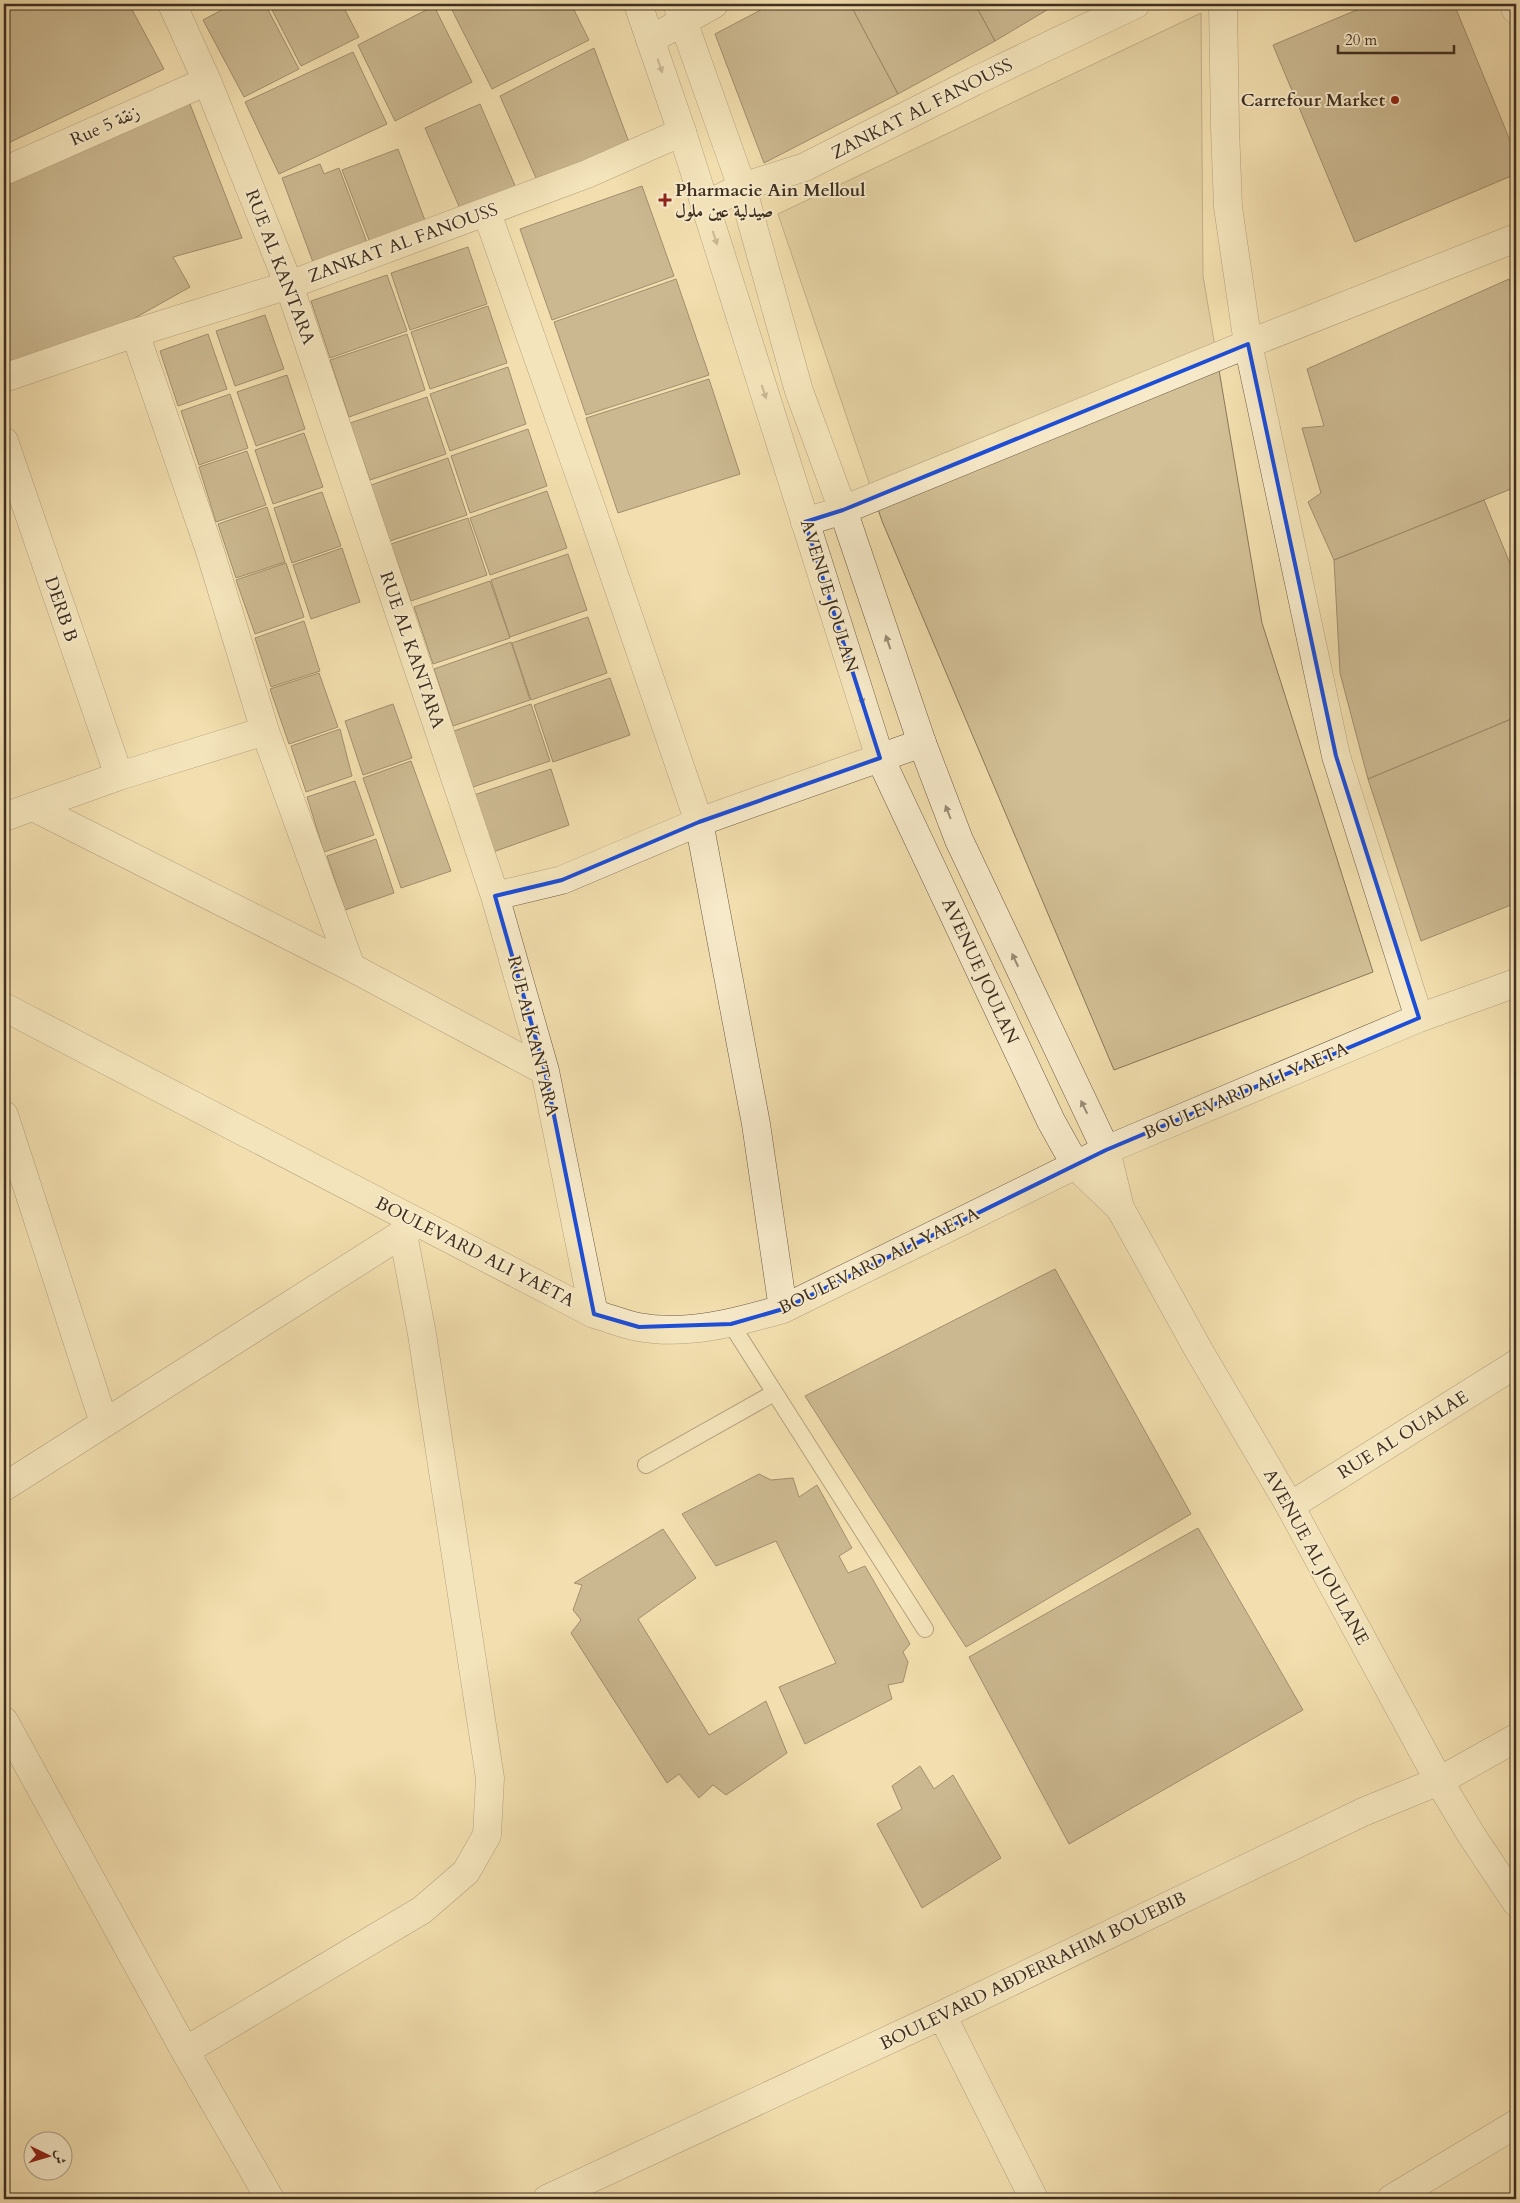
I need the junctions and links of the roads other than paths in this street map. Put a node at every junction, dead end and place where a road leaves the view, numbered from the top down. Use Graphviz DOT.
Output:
graph roads {
  1 [pos="638,4"];
  2 [pos="714,4"];
  3 [pos="1136,4"];
  4 [pos="1223,4"];
  5 [pos="1514,4"];
  6 [pos="179,6"];
  7 [pos="1516,10"];
  8 [pos="681,12"];
  9 [pos="650,40"];
  10 [pos="206,81"];
  11 [pos="682,132"];
  12 [pos="4,171"];
  13 [pos="742,188"];
  14 [pos="705,206"];
  15 [pos="487,213"];
  16 [pos="1516,238"];
  17 [pos="289,285"];
  18 [pos="135,333"];
  19 [pos="1248,344"];
  20 [pos="4,378"];
  21 [pos="4,441"];
  22 [pos="843,510"];
  23 [pos="805,522"];
  24 [pos="264,731"];
  25 [pos="922,743"];
  26 [pos="880,758"];
  27 [pos="119,776"];
  28 [pos="33,807"];
  29 [pos="4,817"];
  30 [pos="699,822"];
  31 [pos="496,896"];
  32 [pos="351,967"];
  33 [pos="1516,982"];
  34 [pos="4,1007"];
  35 [pos="1419,1018"];
  36 [pos="545,1071"];
  37 [pos="4,1115"];
  38 [pos="1106,1150"];
  39 [pos="1076,1166"];
  40 [pos="1120,1208"];
  41 [pos="411,1229"];
  42 [pos="783,1309"];
  43 [pos="594,1314"];
  44 [pos="730,1324"];
  45 [pos="1516,1364"];
  46 [pos="774,1393"];
  47 [pos="104,1423"];
  48 [pos="646,1464"];
  49 [pos="4,1487"];
  50 [pos="1290,1506"];
  51 [pos="925,1629"];
  52 [pos="4,1721"];
  53 [pos="1516,1738"];
  54 [pos="1439,1781"];
  55 [pos="1516,1902"];
  56 [pos="942,2015"];
  57 [pos="185,2051"];
  58 [pos="1516,2124"];
  59 [pos="270,2199"];
  60 [pos="547,2199"];
  61 [pos="1034,2199"];
  62 [pos="1391,2199"];
  1 -- 9 [label="street, AVENUE JOULAN"];
  2 -- 8 [label="street"];
  3 -- 13 [label="street, ZANKAT AL FANOUSS"];
  4 -- 19 [label="street"];
  5 -- 7 [label="street"];
  6 -- 10 [label="street, RUE AL KANTARA"];
  8 -- 9 [label="street"];
  8 -- 13 [label="street, AVENUE JOULAN"];
  9 -- 11 [label="street, AVENUE JOULAN, one-way"];
  10 -- 12 [label="street, Rue 5 زنقة"];
  10 -- 17 [label="street, RUE AL KANTARA"];
  11 -- 14 [label="street, AVENUE JOULAN"];
  11 -- 15 [label="street, ZANKAT AL FANOUSS"];
  13 -- 14 [label="street, ZANKAT AL FANOUSS"];
  13 -- 22 [label="street, AVENUE JOULAN"];
  14 -- 23 [label="street, AVENUE JOULAN, one-way"];
  15 -- 17 [label="street, ZANKAT AL FANOUSS"];
  15 -- 30 [label="street"];
  16 -- 19 [label="street"];
  17 -- 18 [label="street, ZANKAT AL FANOUSS"];
  17 -- 31 [label="street, RUE AL KANTARA"];
  18 -- 20 [label="street, ZANKAT AL FANOUSS"];
  18 -- 24 [label="street"];
  19 -- 22 [label="street"];
  19 -- 35 [label="street"];
  21 -- 27 [label="street, DERB B"];
  22 -- 23 [label="street"];
  25 -- 22 [label="street, AVENUE JOULAN, one-way"];
  23 -- 26 [label="street, AVENUE JOULAN, one-way"];
  24 -- 27 [label="street"];
  24 -- 32 [label="street"];
  25 -- 26 [label="street"];
  38 -- 25 [label="street, AVENUE JOULAN, one-way"];
  26 -- 30 [label="street"];
  26 -- 39 [label="street, AVENUE JOULAN"];
  27 -- 28 [label="street"];
  28 -- 29 [label="street"];
  28 -- 32 [label="street"];
  30 -- 31 [label="street"];
  30 -- 42 [label="street"];
  31 -- 36 [label="street, RUE AL KANTARA"];
  32 -- 36 [label="street"];
  33 -- 35 [label="street, BOULEVARD ALI YAETA"];
  34 -- 41 [label="street, BOULEVARD ALI YAETA"];
  35 -- 38 [label="street, BOULEVARD ALI YAETA"];
  36 -- 43 [label="street, RUE AL KANTARA"];
  37 -- 47 [label="street"];
  38 -- 39 [label="street, BOULEVARD ALI YAETA"];
  38 -- 40 [label="street, AVENUE AL JOULANE"];
  39 -- 40 [label="street, AVENUE AL JOULANE"];
  39 -- 42 [label="street, BOULEVARD ALI YAETA"];
  40 -- 50 [label="street, AVENUE AL JOULANE"];
  41 -- 43 [label="street, BOULEVARD ALI YAETA"];
  41 -- 47 [label="street"];
  41 -- 57 [label="street"];
  42 -- 44 [label="street, BOULEVARD ALI YAETA"];
  43 -- 44 [label="street, BOULEVARD ALI YAETA"];
  44 -- 46 [label="lane"];
  45 -- 50 [label="street, RUE AL OUALAE"];
  46 -- 48 [label="lane"];
  46 -- 51 [label="lane"];
  47 -- 49 [label="street"];
  50 -- 54 [label="street, AVENUE AL JOULANE"];
  52 -- 57 [label="street"];
  53 -- 54 [label="street, BOULEVARD ABDERRAHIM BOUEBIB"];
  54 -- 55 [label="street, AVENUE AL JOULANE"];
  54 -- 56 [label="street, BOULEVARD ABDERRAHIM BOUEBIB"];
  56 -- 60 [label="street, BOULEVARD ABDERRAHIM BOUEBIB"];
  56 -- 61 [label="street"];
  57 -- 59 [label="street"];
  58 -- 62 [label="street"];
}
